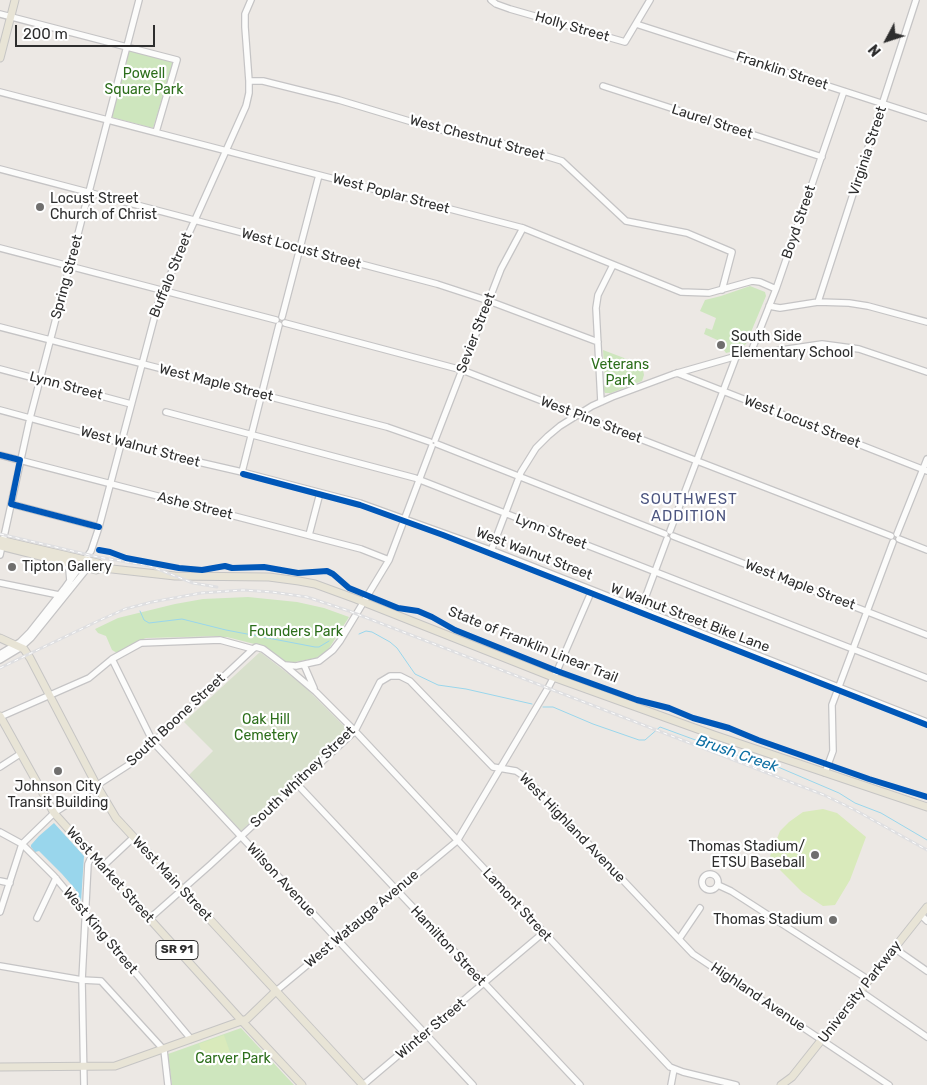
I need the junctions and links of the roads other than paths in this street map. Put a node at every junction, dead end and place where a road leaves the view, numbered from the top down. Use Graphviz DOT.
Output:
graph roads {
  1 [pos="15,0"];
  2 [pos="139,0"];
  3 [pos="251,0"];
  4 [pos="491,0"];
  5 [pos="650,0"];
  6 [pos="916,0"];
  7 [pos="0,14"];
  8 [pos="11,16"];
  9 [pos="636,24"];
  10 [pos="127,46"];
  11 [pos="0,58"];
  12 [pos="249,81"];
  13 [pos="603,86"];
  14 [pos="844,91"];
  15 [pos="0,92"];
  16 [pos="883,104"];
  17 [pos="927,118"];
  18 [pos="107,119"];
  19 [pos="156,132"];
  20 [pos="226,150"];
  21 [pos="822,157"];
  22 [pos="0,169"];
  23 [pos="319,174"];
  24 [pos="88,192"];
  25 [pos="194,220"];
  26 [pos="523,228"];
  27 [pos="0,248"];
  28 [pos="299,248"];
  29 [pos="612,265"];
  30 [pos="70,267"];
  31 [pos="776,289"];
  32 [pos="162,290"];
  33 [pos="722,290"];
  34 [pos="489,301"];
  35 [pos="818,302"];
  36 [pos="769,306"];
  37 [pos="280,321"];
  38 [pos="927,322"];
  39 [pos="0,327"];
  40 [pos="50,340"];
  41 [pos="598,342"];
  42 [pos="751,352"];
  43 [pos="736,357"];
  44 [pos="141,364"];
  45 [pos="0,368"];
  46 [pos="462,370"];
  47 [pos="927,372"];
  48 [pos="676,373"];
  49 [pos="40,379"];
  50 [pos="724,392"];
  51 [pos="262,394"];
  52 [pos="601,402"];
  53 [pos="131,404"];
  54 [pos="0,410"];
  55 [pos="166,412"];
  56 [pos="578,415"];
  57 [pos="30,418"];
  58 [pos="251,435"];
  59 [pos="121,442"];
  60 [pos="433,443"];
  61 [pos="0,455"];
  62 [pos="20,460"];
  63 [pos="927,460"];
  64 [pos="697,461"];
  65 [pos="925,470"];
  66 [pos="242,472"];
  67 [pos="520,476"];
  68 [pos="419,480"];
  69 [pos="110,484"];
  70 [pos="320,493"];
  71 [pos="10,504"];
  72 [pos="505,514"];
  73 [pos="405,518"];
  74 [pos="99,527"];
  75 [pos="309,535"];
  76 [pos="669,535"];
  77 [pos="895,538"];
  78 [pos="1,544"];
  79 [pos="927,550"];
  80 [pos="491,551"];
  81 [pos="0,556"];
  82 [pos="389,560"];
  83 [pos="87,562"];
  84 [pos="65,563"];
  85 [pos="654,572"];
  86 [pos="70,581"];
  87 [pos="0,583"];
  88 [pos="592,590"];
  89 [pos="59,595"];
  90 [pos="364,602"];
  91 [pos="641,609"];
  92 [pos="867,612"];
  93 [pos="927,635"];
  94 [pos="0,638"];
  95 [pos="18,646"];
  96 [pos="253,649"];
  97 [pos="853,649"];
  98 [pos="0,654"];
  99 [pos="0,660"];
  100 [pos="112,660"];
  101 [pos="283,664"];
  102 [pos="304,665"];
  103 [pos="390,676"];
  104 [pos="553,677"];
  105 [pos="927,678"];
  106 [pos="838,688"];
  107 [pos="316,692"];
  108 [pos="50,696"];
  109 [pos="0,717"];
  110 [pos="927,722"];
  111 [pos="355,731"];
  112 [pos="153,742"];
  113 [pos="20,754"];
  114 [pos="0,767"];
  115 [pos="500,768"];
  116 [pos="826,774"];
  117 [pos="297,784"];
  118 [pos="97,786"];
  119 [pos="927,807"];
  120 [pos="54,813"];
  121 [pos="0,832"];
  122 [pos="134,837"];
  123 [pos="241,837"];
  124 [pos="457,841"];
  125 [pos="22,844"];
  126 [pos="92,855"];
  127 [pos="102,867"];
  128 [pos="56,878"];
  129 [pos="0,881"];
  130 [pos="10,884"];
  131 [pos="718,885"];
  132 [pos="182,890"];
  133 [pos="396,890"];
  134 [pos="927,907"];
  135 [pos="700,908"];
  136 [pos="0,912"];
  137 [pos="86,914"];
  138 [pos="921,916"];
  139 [pos="37,918"];
  140 [pos="149,919"];
  141 [pos="927,921"];
  142 [pos="544,933"];
  143 [pos="679,939"];
  144 [pos="337,940"];
  145 [pos="894,948"];
  146 [pos="0,966"];
  147 [pos="927,970"];
  148 [pos="82,980"];
  149 [pos="869,980"];
  150 [pos="484,984"];
  151 [pos="276,991"];
  152 [pos="860,991"];
  153 [pos="242,1022"];
  154 [pos="424,1034"];
  155 [pos="927,1037"];
  156 [pos="191,1039"];
  157 [pos="822,1040"];
  158 [pos="164,1050"];
  159 [pos="84,1066"];
  160 [pos="0,1067"];
  161 [pos="674,1069"];
  162 [pos="792,1077"];
  163 [pos="84,1085"];
  164 [pos="168,1085"];
  165 [pos="302,1085"];
  166 [pos="363,1085"];
  167 [pos="473,1085"];
  168 [pos="580,1085"];
  169 [pos="671,1085"];
  170 [pos="736,1085"];
  171 [pos="782,1085"];
  172 [pos="789,1085"];
  173 [pos="889,1085"];
  1 -- 8 [label="main road"];
  2 -- 10 [label="street, Spring Street"];
  3 -- 12 [label="street, Buffalo Street"];
  4 -- 9 [label="street, Holly Street"];
  5 -- 9 [label="street"];
  6 -- 16 [label="street, Virginia Street"];
  7 -- 8 [label="street"];
  8 -- 10 [label="street"];
  8 -- 11 [label="main road"];
  9 -- 14 [label="street, Franklin Street"];
  10 -- 18 [label="street, Spring Street"];
  10 -- 19 [label="street"];
  12 -- 20 [label="street, Buffalo Street"];
  12 -- 33 [label="street, West Chestnut Street"];
  13 -- 21 [label="street, Laurel Street"];
  14 -- 16 [label="street, Franklin Street"];
  14 -- 21 [label="street, Boyd Street"];
  15 -- 18 [label="street, West Poplar Street"];
  16 -- 17 [label="street, Franklin Street"];
  16 -- 35 [label="street, Virginia Street"];
  18 -- 19 [label="street, West Poplar Street"];
  18 -- 24 [label="street, Spring Street"];
  19 -- 20 [label="street, West Poplar Street"];
  20 -- 23 [label="street, West Poplar Street"];
  20 -- 25 [label="street, Buffalo Street"];
  21 -- 31 [label="street, Boyd Street"];
  22 -- 24 [label="street, West Locust Street"];
  23 -- 26 [label="street, West Poplar Street"];
  23 -- 28 [label="street"];
  24 -- 25 [label="street, West Locust Street"];
  24 -- 30 [label="street, Spring Street"];
  25 -- 28 [label="street, West Locust Street"];
  25 -- 32 [label="street, Buffalo Street"];
  26 -- 29 [label="street, West Poplar Street"];
  26 -- 34 [label="street, Sevier Street"];
  27 -- 30 [label="street, West Pine Street"];
  28 -- 34 [label="street, West Locust Street"];
  28 -- 37 [label="street"];
  29 -- 33 [label="street, West Poplar Street"];
  29 -- 41 [label="street"];
  30 -- 32 [label="street, West Pine Street"];
  30 -- 40 [label="street, Spring Street"];
  31 -- 33 [label="street, West Poplar Street"];
  31 -- 36 [label="street, Boyd Street"];
  32 -- 37 [label="street, West Pine Street"];
  32 -- 44 [label="street, Buffalo Street"];
  34 -- 41 [label="street, West Locust Street"];
  34 -- 46 [label="street, Sevier Street"];
  35 -- 36 [label="street"];
  35 -- 38 [label="street"];
  36 -- 42 [label="street, Boyd Street"];
  37 -- 46 [label="street, West Pine Street"];
  37 -- 51 [label="street"];
  39 -- 40 [label="street, West Maple Street"];
  40 -- 44 [label="street, West Maple Street"];
  40 -- 49 [label="street, Spring Street"];
  41 -- 52 [label="street"];
  42 -- 43 [label="street"];
  42 -- 47 [label="street"];
  43 -- 48 [label="street"];
  43 -- 50 [label="street"];
  44 -- 51 [label="street, West Maple Street"];
  44 -- 53 [label="street, Buffalo Street"];
  45 -- 49 [label="street, Lynn Street"];
  46 -- 56 [label="street, West Pine Street"];
  46 -- 60 [label="street, Sevier Street"];
  48 -- 50 [label="street, West Locust Street"];
  48 -- 52 [label="street"];
  49 -- 53 [label="street, Lynn Street"];
  49 -- 57 [label="street, Spring Street"];
  50 -- 64 [label="street"];
  50 -- 65 [label="street, West Locust Street"];
  51 -- 58 [label="street"];
  51 -- 60 [label="street, West Maple Street"];
  52 -- 56 [label="street"];
  53 -- 59 [label="street, Buffalo Street"];
  54 -- 57 [label="street, West Walnut Street"];
  55 -- 58 [label="street, Lynn Street"];
  56 -- 64 [label="street, West Pine Street"];
  56 -- 67 [label="street"];
  57 -- 59 [label="street, West Walnut Street"];
  57 -- 62 [label="street, Spring Street"];
  58 -- 66 [label="street"];
  58 -- 68 [label="street, Lynn Street"];
  59 -- 66 [label="street, West Walnut Street"];
  59 -- 69 [label="street, Buffalo Street"];
  60 -- 67 [label="street, West Maple Street"];
  60 -- 68 [label="street, Sevier Street"];
  61 -- 62 [label="street, Ashe Street"];
  62 -- 69 [label="street, Ashe Street"];
  62 -- 71 [label="street, Spring Street"];
  63 -- 65 [label="street"];
  64 -- 76 [label="street"];
  64 -- 77 [label="street, West Pine Street"];
  65 -- 77 [label="street"];
  66 -- 70 [label="street, West Walnut Street"];
  67 -- 72 [label="street"];
  67 -- 76 [label="street, West Maple Street"];
  68 -- 72 [label="street, Lynn Street"];
  68 -- 73 [label="street, Sevier Street"];
  69 -- 74 [label="street, Buffalo Street"];
  69 -- 75 [label="street, Ashe Street"];
  70 -- 73 [label="street, West Walnut Street"];
  70 -- 75 [label="street"];
  71 -- 74 [label="street"];
  71 -- 78 [label="street, Spring Street"];
  72 -- 80 [label="street"];
  72 -- 85 [label="street, Lynn Street"];
  73 -- 80 [label="street, West Walnut Street"];
  73 -- 82 [label="street, Sevier Street"];
  74 -- 83 [label="street, Buffalo Street"];
  75 -- 82 [label="street, Ashe Street"];
  76 -- 85 [label="street"];
  76 -- 92 [label="street, West Maple Street"];
  77 -- 79 [label="street, West Pine Street"];
  77 -- 92 [label="street"];
  78 -- 81 [label="street, Spring Street"];
  78 -- 83 [label="main road"];
  78 -- 84 [label="main road"];
  80 -- 88 [label="street, West Walnut Street"];
  82 -- 90 [label="street, Sevier Street"];
  83 -- 84 [label="main road"];
  83 -- 86 [label="street, Buffalo Street"];
  83 -- 90 [label="main road"];
  83 -- 95 [label="street, Buffalo Street"];
  84 -- 86 [label="street"];
  85 -- 91 [label="street"];
  85 -- 97 [label="street, Lynn Street"];
  86 -- 89 [label="street, Buffalo Street"];
  87 -- 89 [label="street"];
  88 -- 91 [label="street, West Walnut Street"];
  88 -- 104 [label="street, West Watauga Avenue"];
  89 -- 95 [label="street, Buffalo Street"];
  90 -- 102 [label="street, Sevier Street"];
  90 -- 104 [label="main road"];
  91 -- 106 [label="street, West Walnut Street"];
  92 -- 93 [label="street, West Maple Street"];
  92 -- 97 [label="street"];
  94 -- 95 [label="main road"];
  95 -- 98 [label="street, Buffalo Street"];
  95 -- 99 [label="street, Buffalo Street"];
  95 -- 108 [label="main road, West Main Street"];
  96 -- 100 [label="street, Lamont Street"];
  96 -- 101 [label="street, Lamont Street"];
  96 -- 112 [label="street, South Boone Street"];
  97 -- 105 [label="street, Lynn Street"];
  97 -- 106 [label="street"];
  100 -- 108 [label="street, Lamont Street"];
  100 -- 112 [label="street, Wilson Avenue"];
  101 -- 102 [label="street"];
  101 -- 107 [label="street, Lamont Street"];
  102 -- 107 [label="street, Lamont Street"];
  103 -- 111 [label="street, South Whitney Street"];
  103 -- 115 [label="street, West Highland Avenue"];
  104 -- 115 [label="street, West Watauga Avenue"];
  104 -- 116 [label="main road"];
  106 -- 110 [label="street, West Walnut Street"];
  106 -- 116 [label="street"];
  107 -- 111 [label="street, Lamont Street"];
  108 -- 109 [label="street, Lamont Street"];
  108 -- 118 [label="main road, West Main Street"];
  109 -- 113 [label="main road, West Market Street / SR 91"];
  111 -- 117 [label="street, South Whitney Street"];
  111 -- 124 [label="street, Lamont Street"];
  112 -- 118 [label="street, South Boone Street"];
  112 -- 123 [label="street, Wilson Avenue"];
  113 -- 114 [label="street"];
  113 -- 120 [label="main road, West Market Street / SR 91"];
  115 -- 124 [label="street, West Watauga Avenue"];
  115 -- 143 [label="street, West Highland Avenue"];
  116 -- 119 [label="main road"];
  117 -- 123 [label="street, South Whitney Street"];
  117 -- 133 [label="street, Hamilton Street"];
  118 -- 120 [label="street, South Boone Street"];
  118 -- 122 [label="main road, West Main Street"];
  120 -- 125 [label="street, South Boone Street"];
  120 -- 126 [label="main road, West Market Street / SR 91"];
  121 -- 125 [label="street, West King Street"];
  122 -- 127 [label="street"];
  122 -- 132 [label="main road, West Main Street"];
  123 -- 132 [label="street, South Whitney Street"];
  123 -- 144 [label="street, Wilson Avenue"];
  124 -- 133 [label="street, West Watauga Avenue"];
  124 -- 142 [label="street, Lamont Street"];
  125 -- 128 [label="street, West King Street"];
  125 -- 130 [label="street"];
  126 -- 127 [label="main road, West Market Street / SR 91"];
  126 -- 137 [label="street"];
  127 -- 140 [label="main road, West Market Street / SR 91"];
  128 -- 137 [label="street, West King Street"];
  128 -- 139 [label="street"];
  129 -- 130 [label="street"];
  130 -- 136 [label="street"];
  131 -- 149 [label="street"];
  132 -- 140 [label="street, South Whitney Street"];
  132 -- 151 [label="main road, West Main Street"];
  133 -- 144 [label="street, West Watauga Avenue"];
  133 -- 150 [label="street, Hamilton Street"];
  134 -- 138 [label="main road, University Parkway"];
  135 -- 143 [label="street"];
  137 -- 148 [label="street"];
  137 -- 156 [label="street, West King Street"];
  138 -- 141 [label="street"];
  138 -- 145 [label="main road, University Parkway"];
  140 -- 153 [label="main road, West Market Street / SR 91"];
  142 -- 150 [label="street, Winter Street"];
  142 -- 161 [label="street, Lamont Street"];
  143 -- 157 [label="street, Highland Avenue"];
  144 -- 151 [label="street, West Watauga Avenue"];
  144 -- 154 [label="street, Wilson Avenue"];
  145 -- 147 [label="street"];
  145 -- 149 [label="main road, University Parkway"];
  146 -- 148 [label="street"];
  148 -- 158 [label="street"];
  148 -- 159 [label="street"];
  149 -- 152 [label="main road, University Parkway"];
  150 -- 154 [label="street, Winter Street"];
  150 -- 168 [label="street, Hamilton Street"];
  151 -- 153 [label="main road, West Watauga Avenue"];
  151 -- 166 [label="main road, West Main Street"];
  152 -- 155 [label="street"];
  152 -- 157 [label="main road, University Parkway"];
  153 -- 156 [label="main road, West Watauga Avenue"];
  153 -- 165 [label="main road, West Market Street / SR 91"];
  154 -- 166 [label="street, Winter Street"];
  154 -- 167 [label="street, Wilson Avenue"];
  156 -- 158 [label="main road, West Watauga Avenue"];
  157 -- 162 [label="main road, University Parkway"];
  157 -- 173 [label="street, Highland Avenue"];
  158 -- 159 [label="main road, West Watauga Avenue"];
  158 -- 164 [label="street"];
  159 -- 160 [label="main road, West Watauga Avenue"];
  159 -- 163 [label="street"];
  161 -- 169 [label="street"];
  161 -- 170 [label="street"];
  162 -- 171 [label="main road, University Parkway"];
  162 -- 172 [label="main road, University Parkway"];
}
